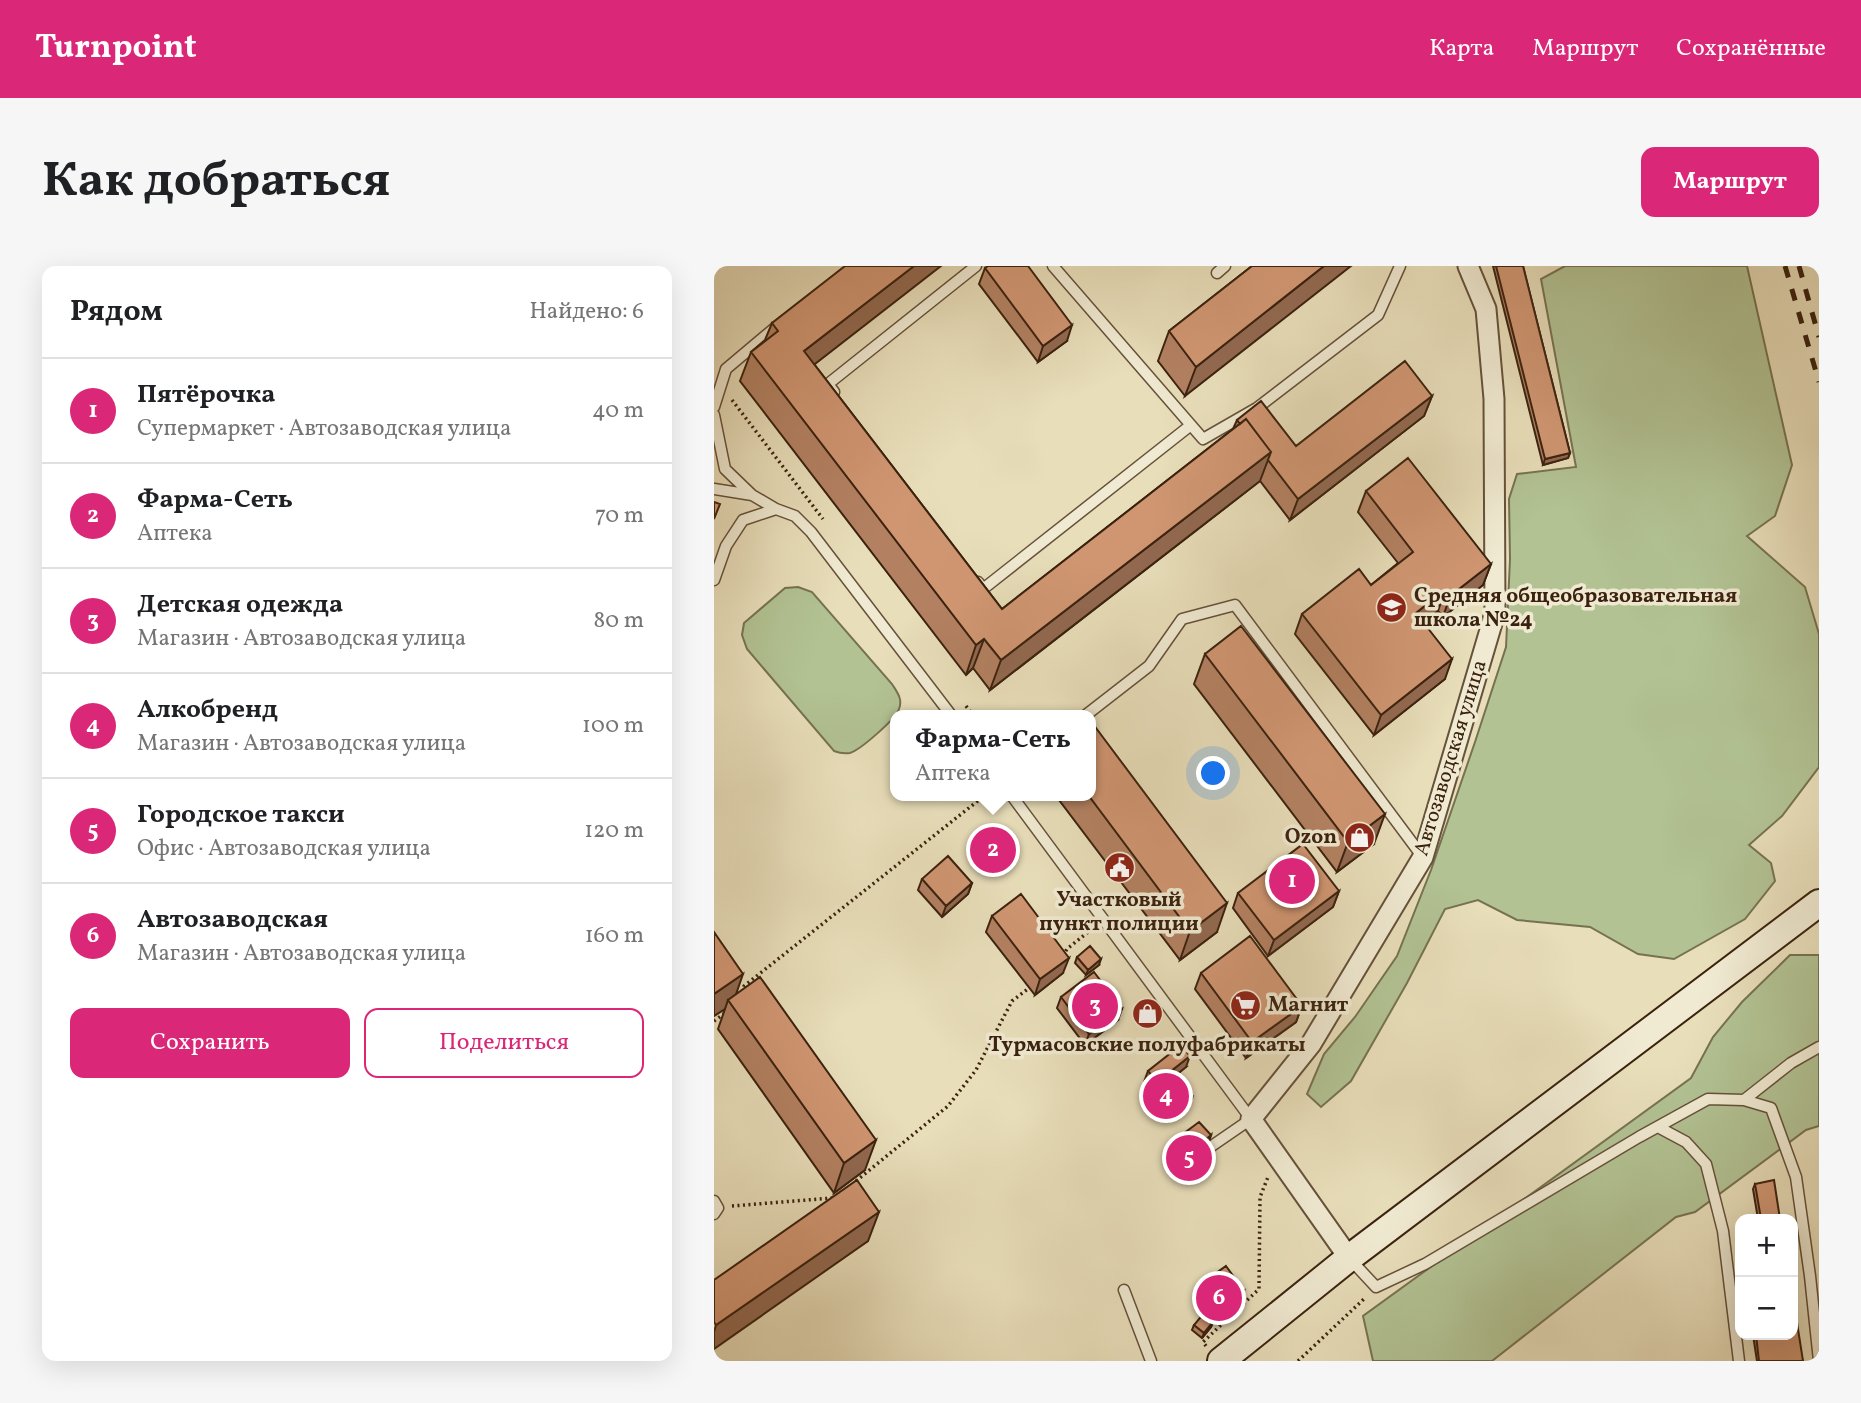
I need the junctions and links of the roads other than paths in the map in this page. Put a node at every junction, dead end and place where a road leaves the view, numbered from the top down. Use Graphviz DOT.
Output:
graph roads {
  1 [pos="976,266"];
  2 [pos="1053,266"];
  3 [pos="1400,266"];
  4 [pos="1468,266"];
  5 [pos="788,318"];
  6 [pos="844,405"];
  7 [pos="714,407"];
  8 [pos="714,415"];
  9 [pos="1191,425"];
  10 [pos="714,489"];
  11 [pos="752,495"];
  12 [pos="776,509"];
  13 [pos="975,578"];
  14 [pos="714,580"];
  15 [pos="947,710"];
  16 [pos="1092,710"];
  17 [pos="1017,801"];
  18 [pos="1423,857"];
  19 [pos="1817,904"];
  20 [pos="1819,1047"];
  21 [pos="1744,1100"];
  22 [pos="1251,1119"];
  23 [pos="1658,1126"];
  24 [pos="1203,1152"];
  25 [pos="1349,1258"];
  26 [pos="1125,1290"];
  27 [pos="1215,1356"];
  28 [pos="1152,1361"];
  29 [pos="1739,1361"];
  30 [pos="1819,1361"];
  1 -- 6 [label="lane"];
  2 -- 9 [label="lane"];
  3 -- 9 [label="lane"];
  4 -- 18 [label="street, Автозаводская улица"];
  5 -- 7 [label="lane"];
  8 -- 11 [label="lane"];
  9 -- 13 [label="lane"];
  10 -- 11 [label="lane"];
  11 -- 12 [label="lane"];
  12 -- 14 [label="lane"];
  12 -- 15 [label="lane"];
  16 -- 18 [label="lane"];
  17 -- 22 [label="lane"];
  18 -- 22 [label="street, Автозаводская улица"];
  19 -- 25 [label="main road"];
  20 -- 21 [label="lane"];
  21 -- 23 [label="lane"];
  21 -- 30 [label="lane"];
  22 -- 24 [label="lane"];
  22 -- 25 [label="street"];
  23 -- 25 [label="lane"];
  23 -- 29 [label="lane"];
  25 -- 27 [label="main road"];
  26 -- 28 [label="lane"];
}
